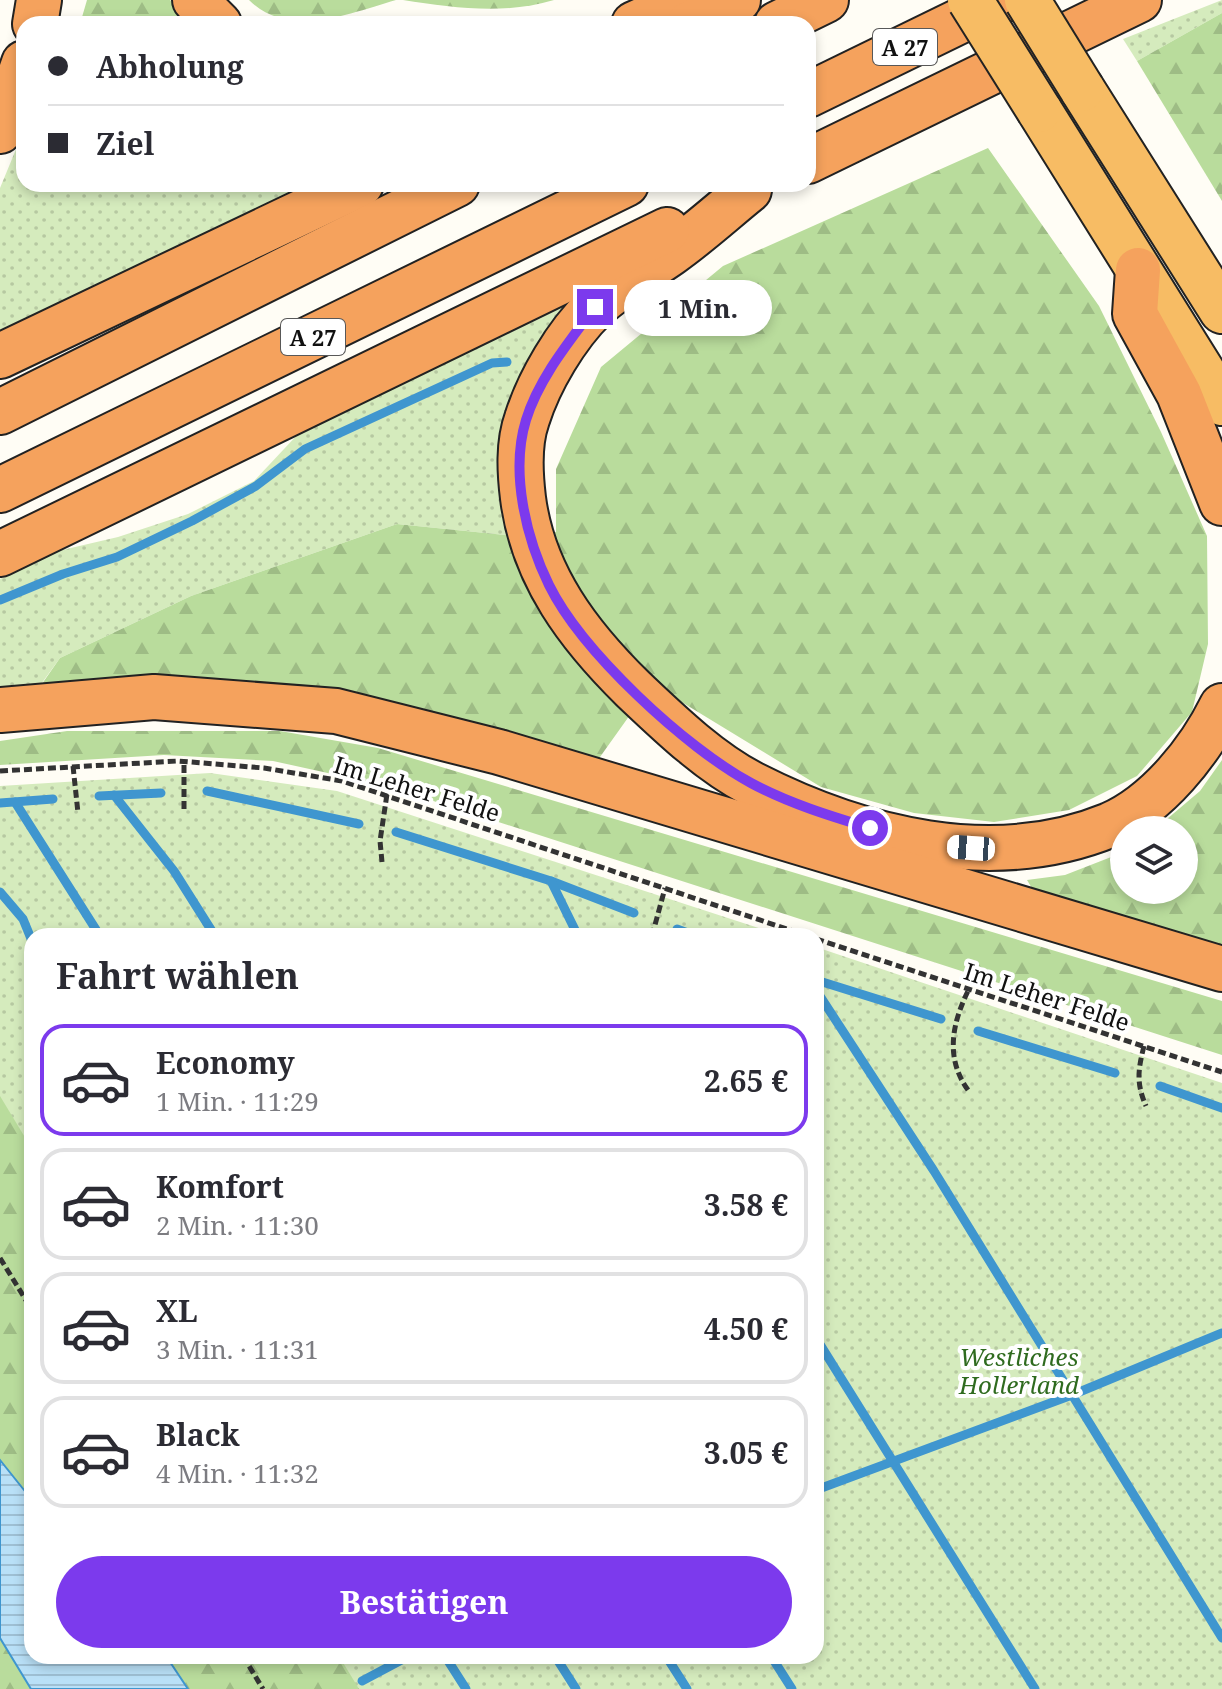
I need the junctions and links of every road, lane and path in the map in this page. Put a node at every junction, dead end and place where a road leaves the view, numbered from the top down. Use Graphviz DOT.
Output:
graph roads {
  1 [pos="195,0"];
  2 [pos="688,0"];
  3 [pos="738,0"];
  4 [pos="826,0"];
  5 [pos="970,0"];
  6 [pos="1003,0"];
  7 [pos="1027,0"];
  8 [pos="1139,0"];
  9 [pos="211,16"];
  10 [pos="652,16"];
  11 [pos="705,16"];
  12 [pos="793,16"];
  13 [pos="16,86"];
  14 [pos="816,91"];
  15 [pos="0,131"];
  16 [pos="816,157"];
  17 [pos="344,192"];
  18 [pos="441,192"];
  19 [pos="610,192"];
  20 [pos="745,192"];
  21 [pos="749,192"];
  22 [pos="1138,270"];
  23 [pos="1222,311"];
  24 [pos="0,356"];
  25 [pos="1222,403"];
  26 [pos="0,412"];
  27 [pos="0,490"];
  28 [pos="1222,503"];
  29 [pos="0,554"];
  30 [pos="1222,706"];
  31 [pos="0,710"];
  32 [pos="184,762"];
  33 [pos="73,766"];
  34 [pos="0,771"];
  35 [pos="387,794"];
  36 [pos="184,809"];
  37 [pos="78,813"];
  38 [pos="382,862"];
  39 [pos="665,888"];
  40 [pos="654,928"];
  41 [pos="784,928"];
  42 [pos="824,942"];
  43 [pos="1222,969"];
  44 [pos="968,991"];
  45 [pos="1144,1046"];
  46 [pos="1222,1072"];
  47 [pos="968,1090"];
  48 [pos="1146,1106"];
  49 [pos="0,1258"];
  50 [pos="24,1297"];
  51 [pos="248,1664"];
  52 [pos="263,1689"];
  1 -- 9 [label="highway"];
  2 -- 10 [label="highway"];
  3 -- 11 [label="highway"];
  4 -- 12 [label="highway"];
  5 -- 22 [label="highway, bridge"];
  6 -- 14 [label="highway, A 27"];
  7 -- 23 [label="highway, bridge"];
  8 -- 16 [label="highway"];
  13 -- 15 [label="highway"];
  17 -- 24 [label="highway"];
  18 -- 26 [label="highway"];
  19 -- 27 [label="highway, A 27"];
  20 -- 29 [label="highway"];
  21 -- 30 [label="highway"];
  22 -- 25 [label="highway"];
  22 -- 28 [label="highway"];
  31 -- 43 [label="highway"];
  32 -- 33 [label="path, Im Leher Felde"];
  32 -- 35 [label="path, Im Leher Felde"];
  32 -- 36 [label="path"];
  33 -- 34 [label="path, Im Leher Felde"];
  33 -- 37 [label="path"];
  35 -- 38 [label="path"];
  35 -- 39 [label="path, Im Leher Felde"];
  39 -- 40 [label="path"];
  39 -- 41 [label="path, Im Leher Felde"];
  42 -- 44 [label="path, Im Leher Felde"];
  44 -- 45 [label="path, Im Leher Felde"];
  44 -- 47 [label="path"];
  45 -- 46 [label="path, Im Leher Felde"];
  45 -- 48 [label="path"];
  49 -- 50 [label="path"];
  51 -- 52 [label="path"];
}
